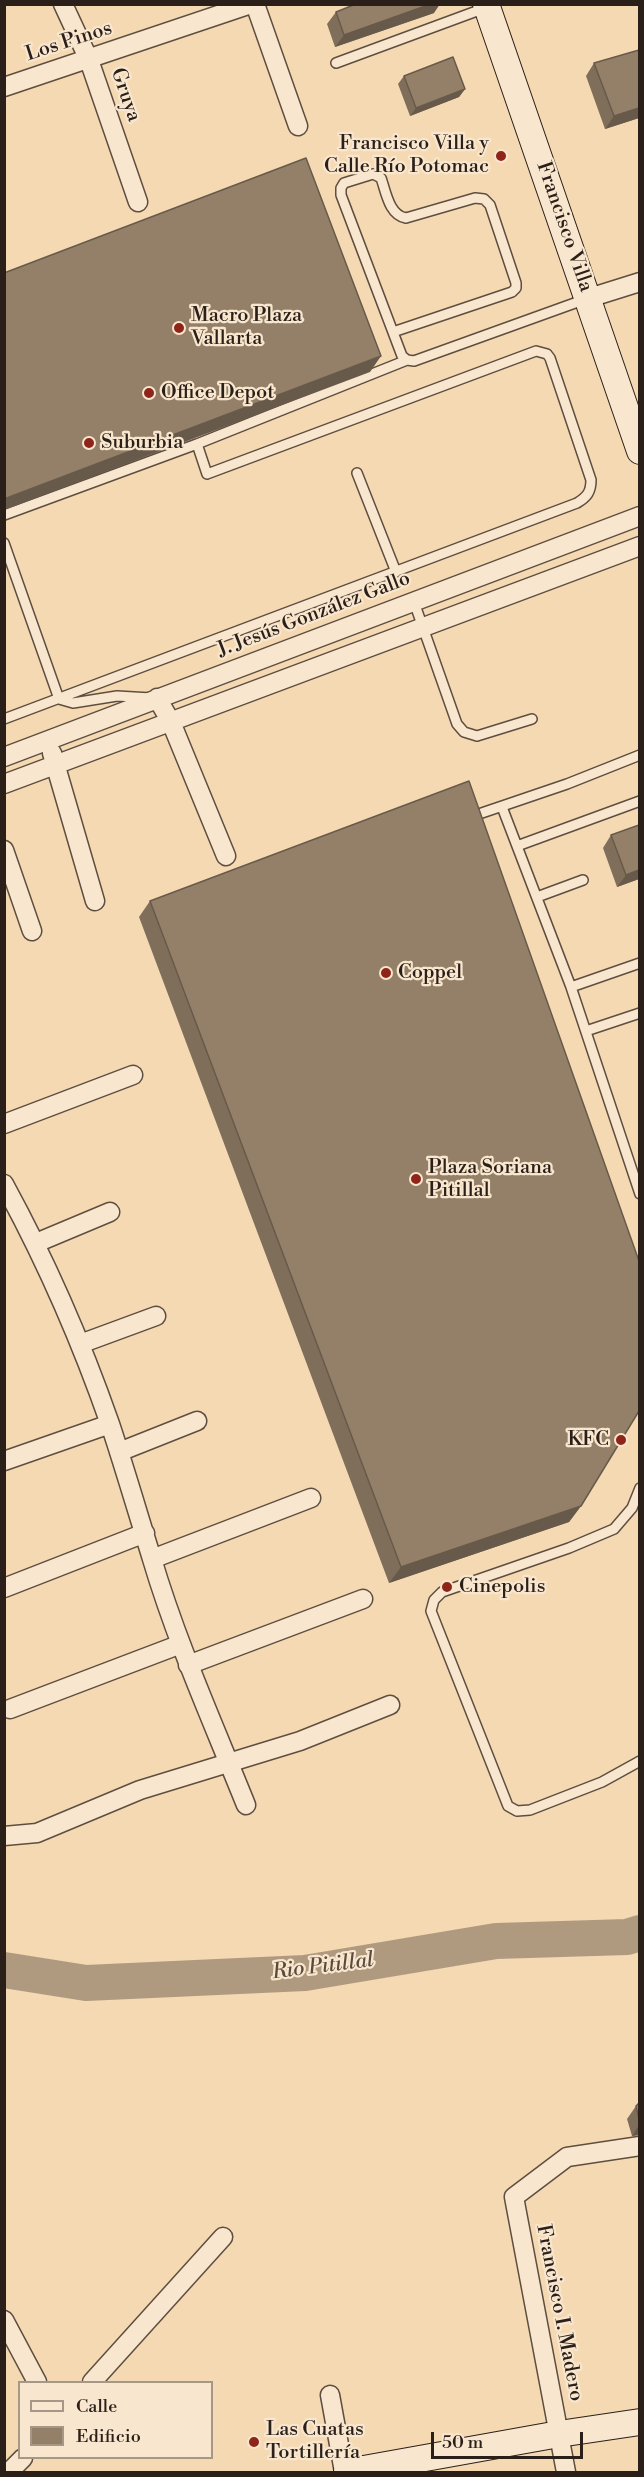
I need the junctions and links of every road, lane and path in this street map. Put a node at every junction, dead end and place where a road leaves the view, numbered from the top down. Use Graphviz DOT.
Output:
graph roads {
  1 [pos="63,4"];
  2 [pos="250,4"];
  3 [pos="255,4"];
  4 [pos="489,5"];
  5 [pos="89,60"];
  6 [pos="336,63"];
  7 [pos="4,87"];
  8 [pos="298,126"];
  9 [pos="138,202"];
  10 [pos="639,282"];
  11 [pos="589,298"];
  12 [pos="393,332"];
  13 [pos="407,360"];
  14 [pos="197,444"];
  15 [pos="639,451"];
  16 [pos="357,473"];
  17 [pos="4,515"];
  18 [pos="639,516"];
  19 [pos="4,543"];
  20 [pos="639,546"];
  21 [pos="396,572"];
  22 [pos="414,602"];
  23 [pos="423,626"];
  24 [pos="157,698"];
  25 [pos="59,699"];
  26 [pos="5,719"];
  27 [pos="532,719"];
  28 [pos="171,722"];
  29 [pos="48,740"];
  30 [pos="639,755"];
  31 [pos="4,757"];
  32 [pos="55,764"];
  33 [pos="4,784"];
  34 [pos="639,801"];
  35 [pos="502,807"];
  36 [pos="457,822"];
  37 [pos="518,846"];
  38 [pos="4,850"];
  39 [pos="226,856"];
  40 [pos="583,880"];
  41 [pos="537,897"];
  42 [pos="95,901"];
  43 [pos="32,931"];
  44 [pos="639,963"];
  45 [pos="571,987"];
  46 [pos="639,1013"];
  47 [pos="586,1031"];
  48 [pos="133,1075"];
  49 [pos="4,1124"];
  50 [pos="4,1184"];
  51 [pos="639,1194"];
  52 [pos="110,1212"];
  53 [pos="36,1243"];
  54 [pos="156,1316"];
  55 [pos="80,1344"];
  56 [pos="197,1421"];
  57 [pos="110,1424"];
  58 [pos="119,1452"];
  59 [pos="4,1461"];
  60 [pos="639,1488"];
  61 [pos="311,1498"];
  62 [pos="145,1533"];
  63 [pos="152,1559"];
  64 [pos="4,1588"];
  65 [pos="363,1599"];
  66 [pos="181,1644"];
  67 [pos="188,1665"];
  68 [pos="390,1705"];
  69 [pos="10,1709"];
  70 [pos="639,1761"];
  71 [pos="229,1764"];
  72 [pos="246,1805"];
  73 [pos="4,1836"];
  74 [pos="639,2146"];
  75 [pos="223,2237"];
  76 [pos="4,2320"];
  77 [pos="36,2381"];
  78 [pos="93,2381"];
  79 [pos="330,2395"];
  80 [pos="639,2422"];
  81 [pos="560,2434"];
  82 [pos="21,2459"];
  83 [pos="9,2472"];
  84 [pos="346,2472"];
  85 [pos="566,2472"];
  1 -- 5 [label="street, Gruya"];
  2 -- 5 [label="street, Los Pinos"];
  3 -- 8 [label="street"];
  4 -- 6 [label="lane"];
  4 -- 11 [label="street, Francisco Villa"];
  5 -- 7 [label="street, Los Pinos"];
  5 -- 9 [label="street, Gruya"];
  10 -- 11 [label="street"];
  11 -- 13 [label="lane"];
  11 -- 15 [label="street, Francisco Villa"];
  12 -- 12 [label="lane"];
  12 -- 13 [label="lane"];
  13 -- 14 [label="lane"];
  14 -- 17 [label="lane"];
  14 -- 21 [label="lane"];
  16 -- 21 [label="lane"];
  18 -- 22 [label="street, J. Jesús González Gallo"];
  19 -- 25 [label="lane"];
  20 -- 23 [label="street"];
  21 -- 25 [label="lane"];
  22 -- 23 [label="lane"];
  22 -- 24 [label="street, J. Jesús González Gallo"];
  23 -- 27 [label="lane"];
  23 -- 28 [label="street"];
  24 -- 25 [label="lane"];
  24 -- 28 [label="street"];
  24 -- 29 [label="street, J. Jesús González Gallo"];
  25 -- 26 [label="lane"];
  28 -- 32 [label="street"];
  28 -- 39 [label="street"];
  29 -- 31 [label="street, J. Jesús González Gallo"];
  29 -- 32 [label="street"];
  30 -- 35 [label="lane"];
  32 -- 33 [label="street"];
  32 -- 42 [label="street"];
  34 -- 37 [label="lane"];
  35 -- 36 [label="lane"];
  35 -- 37 [label="lane"];
  37 -- 41 [label="lane"];
  38 -- 43 [label="street"];
  40 -- 41 [label="lane"];
  41 -- 45 [label="lane"];
  44 -- 45 [label="lane"];
  45 -- 47 [label="lane"];
  46 -- 47 [label="lane"];
  47 -- 51 [label="lane"];
  48 -- 49 [label="street"];
  50 -- 53 [label="street"];
  52 -- 53 [label="street"];
  53 -- 55 [label="street"];
  54 -- 55 [label="street"];
  55 -- 57 [label="street"];
  56 -- 58 [label="street"];
  57 -- 58 [label="street"];
  57 -- 59 [label="street"];
  58 -- 62 [label="street"];
  60 -- 70 [label="lane"];
  61 -- 63 [label="street"];
  62 -- 63 [label="street"];
  62 -- 64 [label="street"];
  63 -- 66 [label="street"];
  65 -- 67 [label="street"];
  66 -- 67 [label="street"];
  66 -- 69 [label="street"];
  67 -- 71 [label="street"];
  68 -- 71 [label="street"];
  71 -- 72 [label="street"];
  71 -- 73 [label="street"];
  74 -- 81 [label="street, Francisco I. Madero"];
  75 -- 78 [label="street"];
  76 -- 77 [label="street"];
  79 -- 84 [label="street"];
  80 -- 81 [label="street"];
  81 -- 84 [label="street"];
  81 -- 85 [label="street, Francisco I. Madero"];
  82 -- 83 [label="street"];
}
